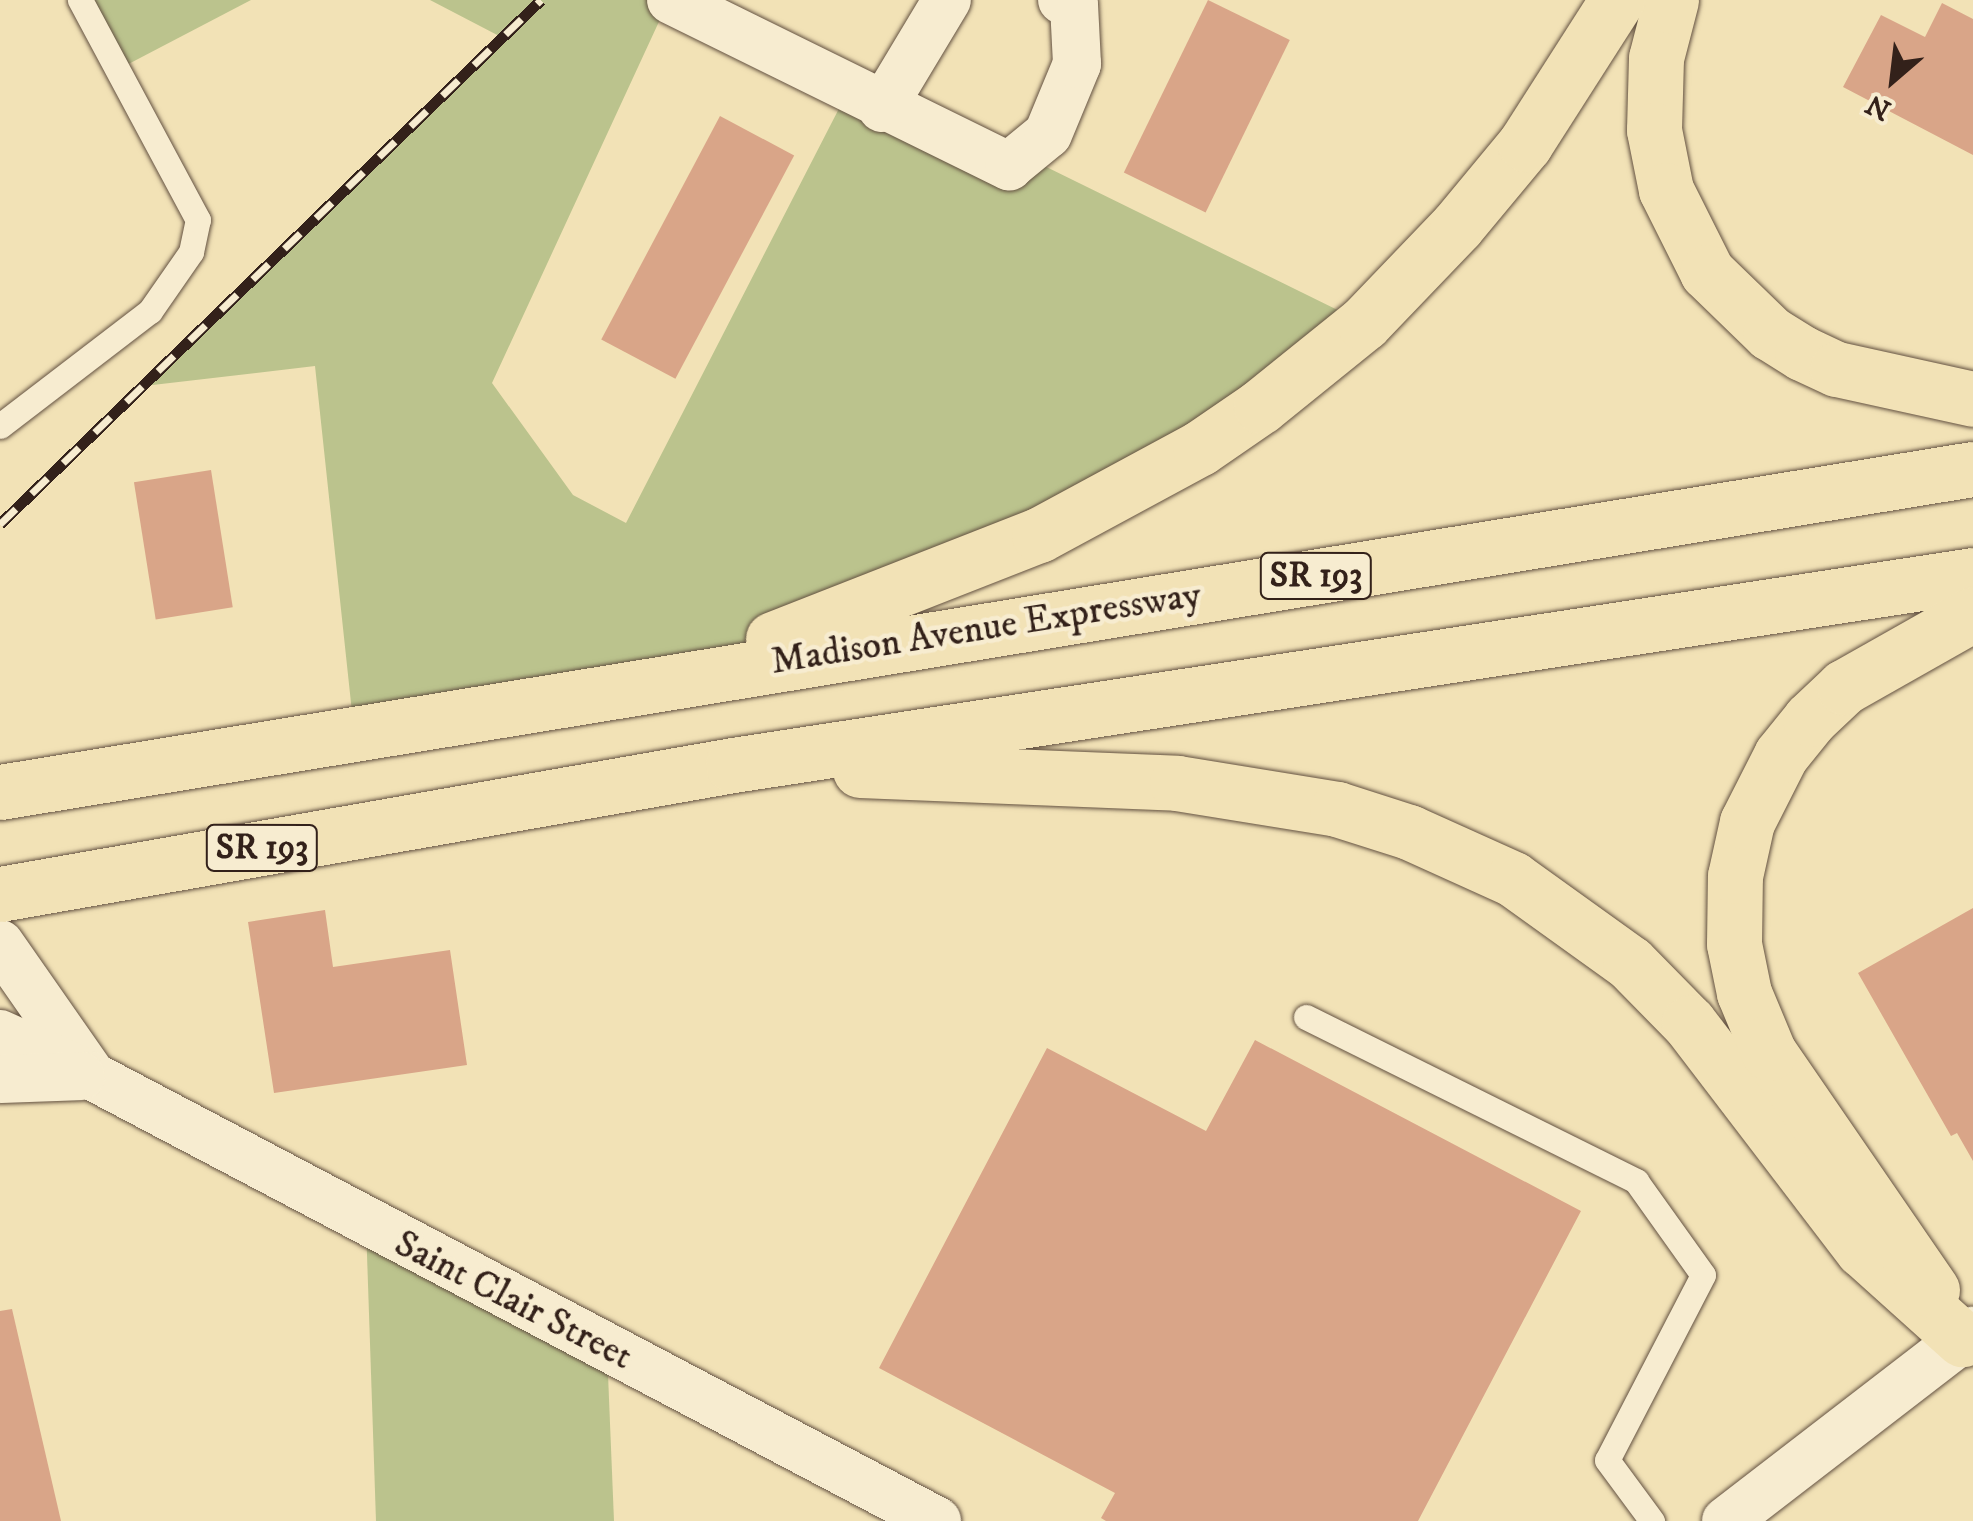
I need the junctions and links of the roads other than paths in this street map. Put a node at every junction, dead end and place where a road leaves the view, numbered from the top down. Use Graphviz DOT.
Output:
graph roads {
  1 [pos="80,0"];
  2 [pos="671,0"];
  3 [pos="947,0"];
  4 [pos="1062,0"];
  5 [pos="1617,0"];
  6 [pos="1671,0"];
  7 [pos="882,108"];
  8 [pos="1973,399"];
  9 [pos="0,426"];
  10 [pos="1973,469"];
  11 [pos="1973,575"];
  12 [pos="1973,614"];
  13 [pos="658,683"];
  14 [pos="732,765"];
  15 [pos="0,792"];
  16 [pos="0,894"];
  17 [pos="0,944"];
  18 [pos="1306,1017"];
  19 [pos="0,1034"];
  20 [pos="92,1076"];
  21 [pos="0,1079"];
  22 [pos="1968,1335"];
  23 [pos="937,1521"];
  24 [pos="1652,1521"];
  25 [pos="1726,1521"];
  1 -- 9 [label="lane"];
  2 -- 7 [label="street"];
  3 -- 7 [label="street"];
  4 -- 7 [label="street"];
  5 -- 13 [label="highway"];
  6 -- 8 [label="highway"];
  10 -- 13 [label="highway, Madison Avenue Expressway / SR 193"];
  11 -- 14 [label="highway, SR 193"];
  12 -- 22 [label="highway"];
  13 -- 15 [label="highway, Madison Avenue Expressway / SR 193"];
  14 -- 16 [label="highway, SR 193"];
  14 -- 22 [label="highway"];
  17 -- 20 [label="street, Saint Clair Street"];
  18 -- 24 [label="lane"];
  19 -- 20 [label="street, Saint Clair Street"];
  20 -- 21 [label="street"];
  20 -- 23 [label="street, Saint Clair Street"];
  22 -- 25 [label="street"];
}
